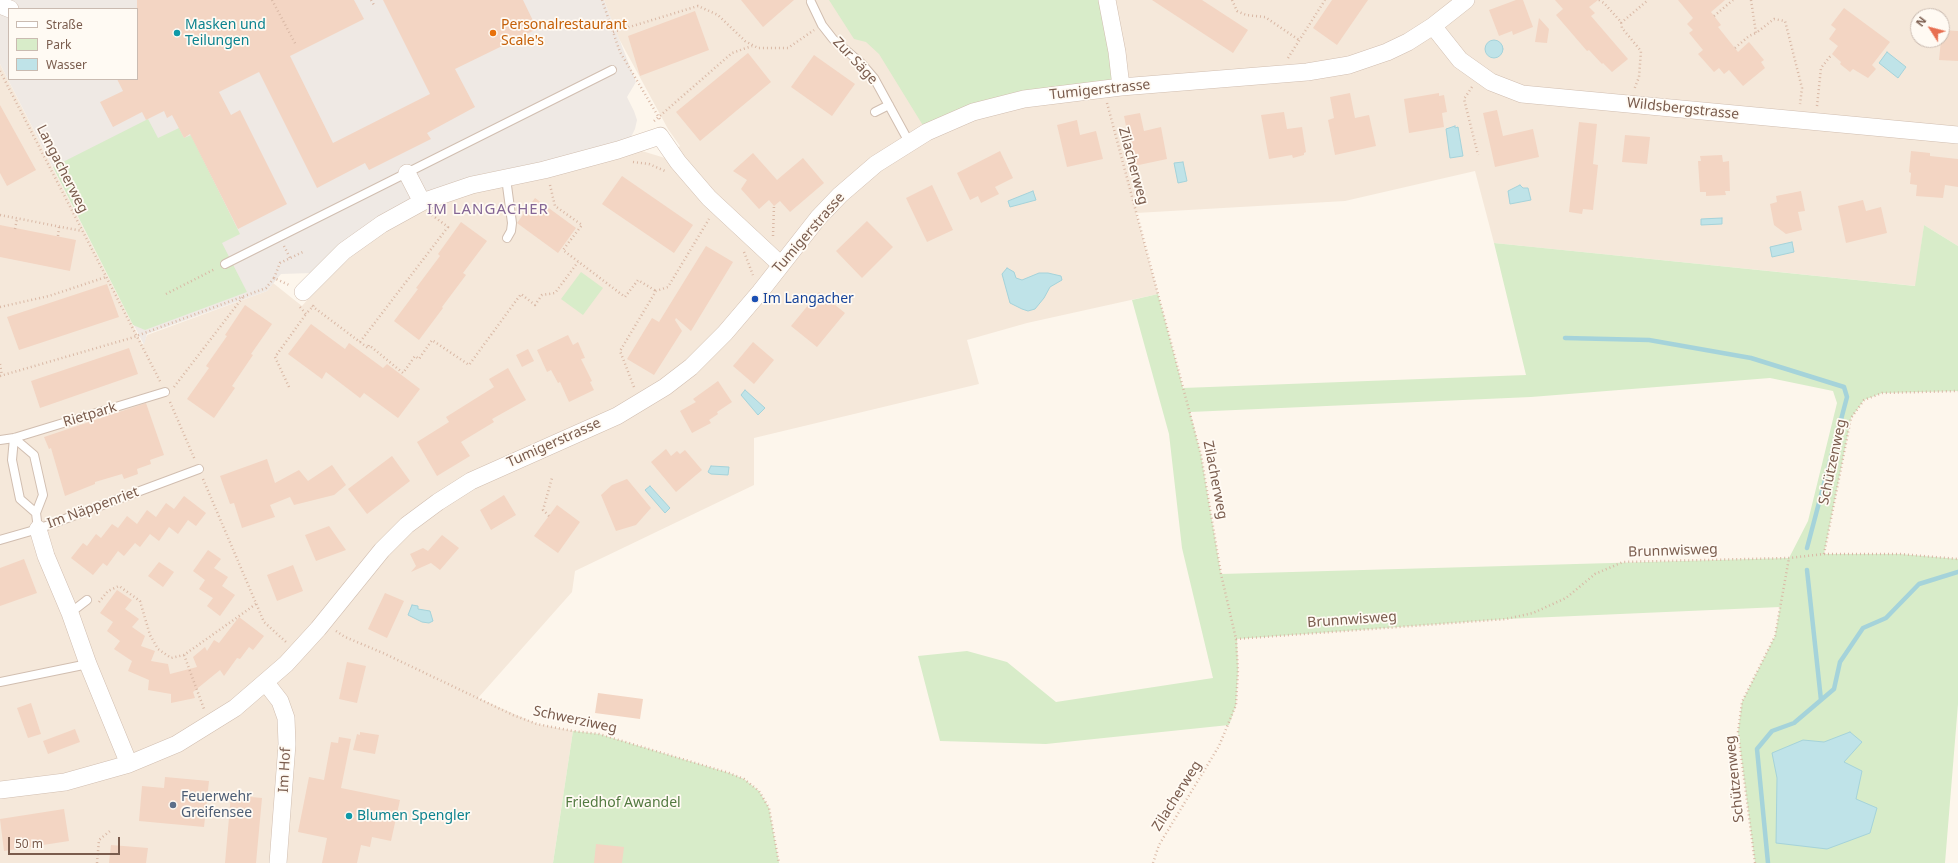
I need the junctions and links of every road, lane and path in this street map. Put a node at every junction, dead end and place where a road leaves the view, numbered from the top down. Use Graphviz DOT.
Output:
graph roads {
  1 [pos="272,0"];
  2 [pos="371,0"];
  3 [pos="1107,0"];
  4 [pos="1232,0"];
  5 [pos="1325,0"];
  6 [pos="1466,0"];
  7 [pos="1599,0"];
  8 [pos="1648,0"];
  9 [pos="1733,0"];
  10 [pos="1751,0"];
  11 [pos="811,2"];
  12 [pos="374,6"];
  13 [pos="1714,16"];
  14 [pos="1621,23"];
  15 [pos="822,24"];
  16 [pos="1433,26"];
  17 [pos="613,32"];
  18 [pos="1756,33"];
  19 [pos="1299,40"];
  20 [pos="296,45"];
  21 [pos="752,45"];
  22 [pos="1735,48"];
  23 [pos="1832,54"];
  24 [pos="612,70"];
  25 [pos="0,71"];
  26 [pos="1284,74"];
  27 [pos="1481,75"];
  28 [pos="1635,84"];
  29 [pos="1113,88"];
  30 [pos="889,104"];
  31 [pos="875,112"];
  32 [pos="1807,122"];
  33 [pos="652,123"];
  34 [pos="1958,135"];
  35 [pos="909,142"];
  36 [pos="1478,155"];
  37 [pos="627,161"];
  38 [pos="678,162"];
  39 [pos="407,173"];
  40 [pos="506,178"];
  41 [pos="556,184"];
  42 [pos="550,186"];
  43 [pos="544,187"];
  44 [pos="429,207"];
  45 [pos="0,215"];
  46 [pos="17,219"];
  47 [pos="708,219"];
  48 [pos="59,227"];
  49 [pos="15,229"];
  50 [pos="83,232"];
  51 [pos="511,235"];
  52 [pos="58,236"];
  53 [pos="305,251"];
  54 [pos="578,262"];
  55 [pos="225,264"];
  56 [pos="781,265"];
  57 [pos="274,278"];
  58 [pos="656,291"];
  59 [pos="303,292"];
  60 [pos="166,294"];
  61 [pos="243,297"];
  62 [pos="316,302"];
  63 [pos="312,306"];
  64 [pos="0,307"];
  65 [pos="306,314"];
  66 [pos="360,342"];
  67 [pos="0,364"];
  68 [pos="1,376"];
  69 [pos="290,387"];
  70 [pos="1958,391"];
  71 [pos="165,392"];
  72 [pos="640,403"];
  73 [pos="14,438"];
  74 [pos="0,440"];
  75 [pos="199,469"];
  76 [pos="552,478"];
  77 [pos="549,516"];
  78 [pos="37,521"];
  79 [pos="0,540"];
  80 [pos="1824,554"];
  81 [pos="1789,558"];
  82 [pos="1958,559"];
  83 [pos="88,600"];
  84 [pos="97,604"];
  85 [pos="256,604"];
  86 [pos="70,613"];
  87 [pos="324,621"];
  88 [pos="1236,639"];
  89 [pos="184,655"];
  90 [pos="88,664"];
  91 [pos="0,682"];
  92 [pos="266,683"];
  93 [pos="210,725"];
  94 [pos="129,764"];
  95 [pos="0,790"];
  96 [pos="110,831"];
  97 [pos="97,863"];
  98 [pos="278,863"];
  99 [pos="779,863"];
  100 [pos="1153,863"];
  101 [pos="1755,863"];
  1 -- 20 [label="path"];
  2 -- 12 [label="path"];
  3 -- 29 [label="street"];
  4 -- 19 [label="path"];
  5 -- 19 [label="path"];
  6 -- 16 [label="street, Tumigerstrasse"];
  7 -- 14 [label="path"];
  8 -- 14 [label="path"];
  9 -- 13 [label="path"];
  10 -- 18 [label="path"];
  11 -- 15 [label="lane, Zur Säge"];
  14 -- 28 [label="path"];
  15 -- 21 [label="path"];
  15 -- 30 [label="lane, Zur Säge"];
  16 -- 26 [label="street, Tumigerstrasse"];
  16 -- 27 [label="street, Wildsbergstrasse"];
  17 -- 21 [label="path"];
  18 -- 22 [label="path"];
  18 -- 32 [label="path"];
  19 -- 26 [label="path"];
  21 -- 33 [label="path"];
  23 -- 32 [label="path"];
  24 -- 39 [label="lane"];
  25 -- 50 [label="path, Langacherweg"];
  26 -- 29 [label="street, Tumigerstrasse"];
  27 -- 32 [label="street, Wildsbergstrasse"];
  27 -- 36 [label="path"];
  29 -- 35 [label="street, Tumigerstrasse"];
  29 -- 88 [label="path, Zilacherweg"];
  30 -- 31 [label="lane"];
  30 -- 35 [label="lane, Zur Säge"];
  32 -- 34 [label="street, Wildsbergstrasse"];
  35 -- 56 [label="street, Tumigerstrasse"];
  37 -- 38 [label="path"];
  38 -- 40 [label="street"];
  38 -- 56 [label="street"];
  39 -- 44 [label="street"];
  39 -- 55 [label="lane"];
  40 -- 44 [label="street"];
  40 -- 51 [label="lane"];
  41 -- 42 [label="path"];
  42 -- 43 [label="path"];
  42 -- 54 [label="path"];
  44 -- 59 [label="street"];
  44 -- 66 [label="path"];
  45 -- 46 [label="path"];
  46 -- 48 [label="path"];
  46 -- 49 [label="path"];
  47 -- 58 [label="path"];
  48 -- 50 [label="path"];
  48 -- 52 [label="path"];
  50 -- 64 [label="path, Langacherweg"];
  53 -- 57 [label="path"];
  54 -- 58 [label="path"];
  54 -- 66 [label="path"];
  55 -- 60 [label="path"];
  56 -- 72 [label="street, Tumigerstrasse"];
  57 -- 59 [label="path"];
  57 -- 61 [label="path"];
  58 -- 72 [label="path"];
  59 -- 65 [label="path"];
  61 -- 68 [label="path"];
  61 -- 71 [label="path"];
  62 -- 63 [label="path"];
  63 -- 65 [label="path"];
  63 -- 66 [label="path"];
  65 -- 69 [label="path"];
  67 -- 68 [label="path"];
  70 -- 80 [label="path, Schützenweg"];
  71 -- 73 [label="lane, Rietpark"];
  72 -- 87 [label="street, Tumigerstrasse"];
  73 -- 74 [label="lane, Rietpark"];
  73 -- 78 [label="lane"];
  73 -- 78 [label="lane"];
  75 -- 78 [label="lane, Im Näppenriet"];
  76 -- 77 [label="path"];
  78 -- 79 [label="lane"];
  78 -- 86 [label="street, Im Näppenriet"];
  80 -- 81 [label="path, Brunnwisweg"];
  80 -- 82 [label="path, Brunnwisweg"];
  81 -- 88 [label="path, Brunnwisweg"];
  81 -- 101 [label="path, Schützenweg"];
  83 -- 86 [label="lane"];
  84 -- 89 [label="path"];
  85 -- 89 [label="path"];
  86 -- 90 [label="street, Im Näppenriet"];
  87 -- 92 [label="street, Tumigerstrasse"];
  87 -- 99 [label="path, Schwerziweg"];
  88 -- 100 [label="path, Zilacherweg"];
  89 -- 93 [label="path"];
  90 -- 91 [label="lane"];
  90 -- 94 [label="street, Im Näppenriet"];
  92 -- 93 [label="street, Tumigerstrasse"];
  92 -- 98 [label="street, Im Hof"];
  93 -- 94 [label="street, Tumigerstrasse"];
  94 -- 95 [label="street, Tumigerstrasse"];
  96 -- 97 [label="path"];
}
